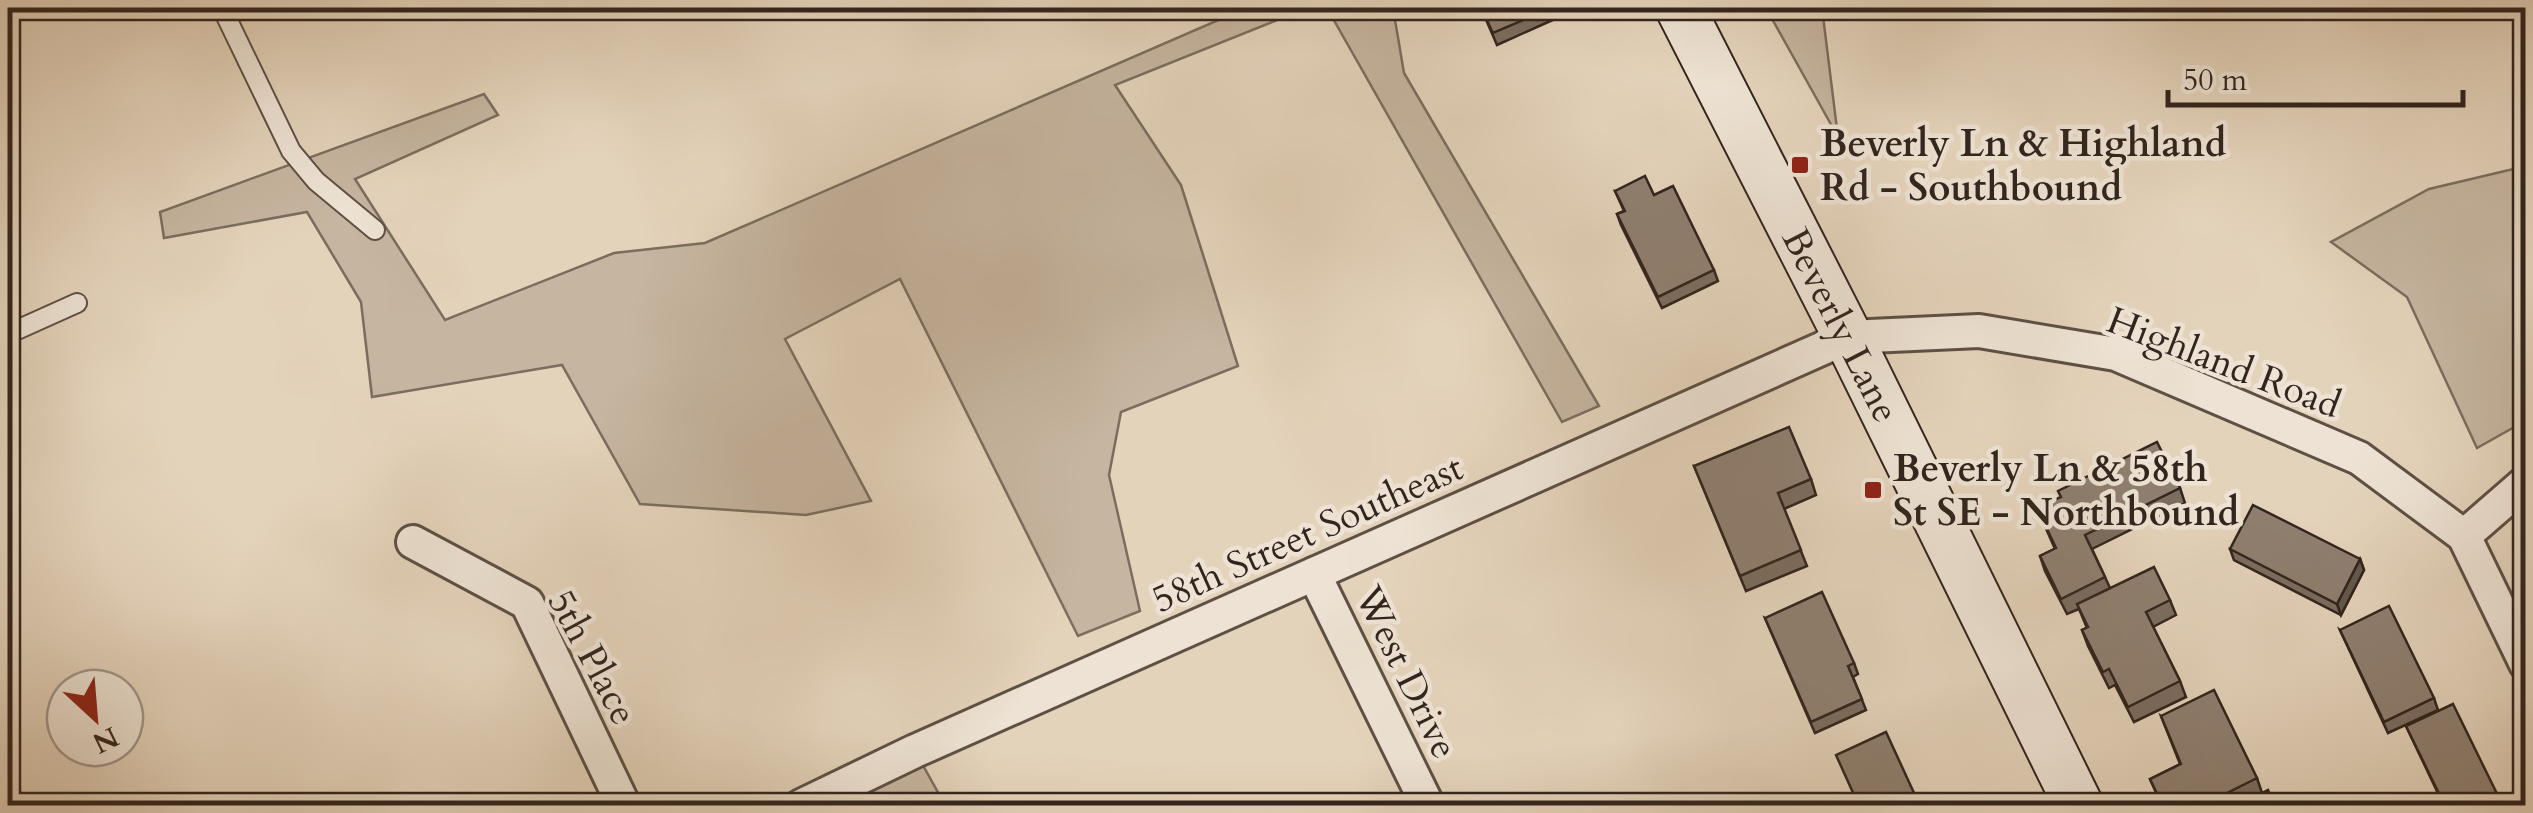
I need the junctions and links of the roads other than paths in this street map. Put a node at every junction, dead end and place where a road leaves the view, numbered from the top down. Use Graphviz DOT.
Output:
graph roads {
  1 [pos="222,8"];
  2 [pos="1680,8"];
  3 [pos="375,230"];
  4 [pos="78,303"];
  5 [pos="8,334"];
  6 [pos="1848,337"];
  7 [pos="2526,482"];
  8 [pos="2464,536"];
  9 [pos="413,542"];
  10 [pos="1314,574"];
  11 [pos="2526,664"];
  12 [pos="624,806"];
  13 [pos="801,806"];
  14 [pos="1428,806"];
  15 [pos="2079,806"];
  1 -- 3 [label="lane"];
  2 -- 6 [label="street, Beverly Lane"];
  4 -- 5 [label="lane"];
  6 -- 8 [label="street, Highland Road"];
  6 -- 10 [label="street, 58th Street Southeast"];
  6 -- 15 [label="street, Beverly Lane"];
  7 -- 8 [label="street"];
  8 -- 11 [label="street"];
  9 -- 12 [label="street, 5th Place"];
  10 -- 13 [label="street, 58th Street Southeast"];
  10 -- 14 [label="street, West Drive"];
}
